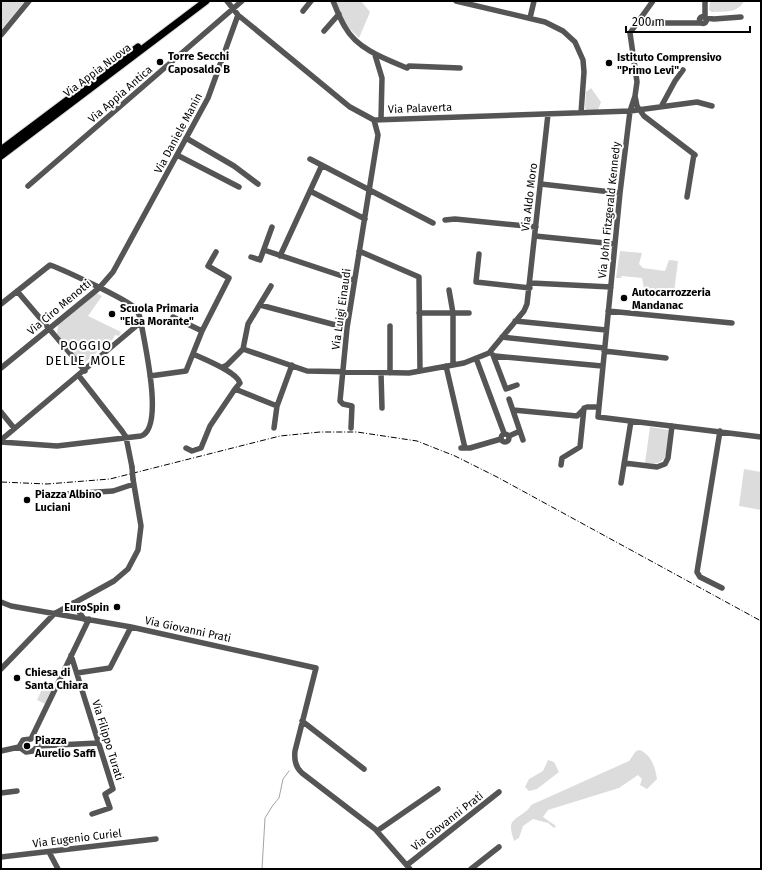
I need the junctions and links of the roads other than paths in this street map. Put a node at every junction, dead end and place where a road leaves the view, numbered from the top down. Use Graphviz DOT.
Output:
graph roads {
  1 [pos="29,1"];
  2 [pos="199,1"];
  3 [pos="206,1"];
  4 [pos="226,1"];
  5 [pos="242,1"];
  6 [pos="311,1"];
  7 [pos="333,1"];
  8 [pos="456,1"];
  9 [pos="534,1"];
  10 [pos="654,1"];
  11 [pos="705,1"];
  12 [pos="233,9"];
  13 [pos="303,11"];
  14 [pos="339,14"];
  15 [pos="238,15"];
  16 [pos="530,18"];
  17 [pos="741,18"];
  18 [pos="702,20"];
  19 [pos="638,23"];
  20 [pos="324,31"];
  21 [pos="1,35"];
  22 [pos="375,54"];
  23 [pos="383,59"];
  24 [pos="460,68"];
  25 [pos="683,70"];
  26 [pos="382,78"];
  27 [pos="635,96"];
  28 [pos="662,106"];
  29 [pos="712,106"];
  30 [pos="639,110"];
  31 [pos="630,111"];
  32 [pos="581,113"];
  33 [pos="548,114"];
  34 [pos="381,119"];
  35 [pos="374,120"];
  36 [pos="186,138"];
  37 [pos="1,150"];
  38 [pos="177,155"];
  39 [pos="1,156"];
  40 [pos="310,159"];
  41 [pos="322,165"];
  42 [pos="258,184"];
  43 [pos="541,184"];
  44 [pos="28,186"];
  45 [pos="239,187"];
  46 [pos="369,189"];
  47 [pos="310,190"];
  48 [pos="620,193"];
  49 [pos="687,197"];
  50 [pos="365,219"];
  51 [pos="445,220"];
  52 [pos="433,223"];
  53 [pos="272,227"];
  54 [pos="536,227"];
  55 [pos="535,236"];
  56 [pos="615,244"];
  57 [pos="264,250"];
  58 [pos="359,251"];
  59 [pos="216,252"];
  60 [pos="123,254"];
  61 [pos="479,254"];
  62 [pos="280,256"];
  63 [pos="251,257"];
  64 [pos="354,280"];
  65 [pos="271,286"];
  66 [pos="530,286"];
  67 [pos="611,287"];
  68 [pos="99,288"];
  69 [pos="449,290"];
  70 [pos="17,291"];
  71 [pos="1,304"];
  72 [pos="260,305"];
  73 [pos="608,311"];
  74 [pos="419,313"];
  75 [pos="452,313"];
  76 [pos="469,313"];
  77 [pos="173,317"];
  78 [pos="515,321"];
  79 [pos="141,322"];
  80 [pos="732,323"];
  81 [pos="390,326"];
  82 [pos="347,328"];
  83 [pos="49,329"];
  84 [pos="606,330"];
  85 [pos="202,331"];
  86 [pos="502,337"];
  87 [pos="242,349"];
  88 [pos="604,350"];
  89 [pos="194,354"];
  90 [pos="492,354"];
  91 [pos="476,358"];
  92 [pos="666,358"];
  93 [pos="292,365"];
  94 [pos="449,365"];
  95 [pos="602,366"];
  96 [pos="223,367"];
  97 [pos="1,368"];
  98 [pos="85,371"];
  99 [pos="343,371"];
  100 [pos="420,371"];
  101 [pos="380,372"];
  102 [pos="390,373"];
  103 [pos="79,376"];
  104 [pos="150,376"];
  105 [pos="517,385"];
  106 [pos="235,389"];
  107 [pos="509,399"];
  108 [pos="277,406"];
  109 [pos="597,407"];
  110 [pos="382,408"];
  111 [pos="584,408"];
  112 [pos="513,410"];
  113 [pos="1,412"];
  114 [pos="631,422"];
  115 [pos="672,426"];
  116 [pos="14,428"];
  117 [pos="274,428"];
  118 [pos="351,428"];
  119 [pos="520,431"];
  120 [pos="720,431"];
  121 [pos="505,436"];
  122 [pos="126,437"];
  123 [pos="761,437"];
  124 [pos="523,440"];
  125 [pos="1,441"];
  126 [pos="186,448"];
  127 [pos="624,463"];
  128 [pos="561,465"];
  129 [pos="134,482"];
  130 [pos="621,484"];
  131 [pos="52,495"];
  132 [pos="722,588"];
  133 [pos="1,602"];
  134 [pos="73,603"];
  135 [pos="54,614"];
  136 [pos="86,619"];
  137 [pos="131,627"];
  138 [pos="72,655"];
  139 [pos="1,669"];
  140 [pos="77,673"];
  141 [pos="302,721"];
  142 [pos="98,743"];
  143 [pos="19,747"];
  144 [pos="1,751"];
  145 [pos="364,769"];
  146 [pos="438,789"];
  147 [pos="17,791"];
  148 [pos="499,792"];
  149 [pos="1,793"];
  150 [pos="92,814"];
  151 [pos="377,831"];
  152 [pos="156,839"];
  153 [pos="499,847"];
  154 [pos="49,852"];
  155 [pos="1,857"];
  156 [pos="409,867"];
  157 [pos="58,869"];
  158 [pos="471,869"];
  1 -- 21 [label="street"];
  2 -- 37 [label="main road, Via Appia Nuova"];
  3 -- 39 [label="main road, Via Appia Nuova"];
  4 -- 12 [label="street, Via Palaverta"];
  5 -- 12 [label="street, Via Appia Antica"];
  6 -- 13 [label="street"];
  7 -- 14 [label="street"];
  8 -- 16 [label="street"];
  9 -- 16 [label="street"];
  10 -- 19 [label="street"];
  11 -- 18 [label="street"];
  12 -- 15 [label="street, Via Palaverta"];
  12 -- 44 [label="street, Via Appia Antica"];
  14 -- 20 [label="street"];
  14 -- 22 [label="street"];
  15 -- 35 [label="street, Via Palaverta"];
  15 -- 36 [label="street, Via Daniele Manin"];
  16 -- 32 [label="street"];
  17 -- 18 [label="street"];
  18 -- 19 [label="street"];
  19 -- 27 [label="street"];
  22 -- 23 [label="street"];
  22 -- 26 [label="street"];
  23 -- 24 [label="street"];
  23 -- 26 [label="street"];
  25 -- 28 [label="street"];
  26 -- 34 [label="street"];
  27 -- 30 [label="street"];
  27 -- 31 [label="street, Via John Fitzgerald Kennedy"];
  28 -- 29 [label="street, Via Palaverta"];
  28 -- 30 [label="street, Via Palaverta"];
  30 -- 31 [label="street, Via Palaverta"];
  30 -- 49 [label="street"];
  31 -- 32 [label="street, Via Palaverta"];
  31 -- 48 [label="street, Via John Fitzgerald Kennedy"];
  32 -- 33 [label="street, Via Palaverta"];
  33 -- 34 [label="street, Via Palaverta"];
  33 -- 43 [label="street, Via Aldo Moro"];
  34 -- 35 [label="street, Via Palaverta"];
  35 -- 46 [label="street, Via Luigi Einaudi"];
  36 -- 38 [label="street, Via Daniele Manin"];
  36 -- 42 [label="street"];
  38 -- 45 [label="street"];
  38 -- 60 [label="street, Via Daniele Manin"];
  40 -- 41 [label="street"];
  41 -- 46 [label="street"];
  41 -- 47 [label="street"];
  43 -- 48 [label="street"];
  43 -- 54 [label="street, Via Aldo Moro"];
  46 -- 50 [label="street, Via Luigi Einaudi"];
  46 -- 52 [label="street"];
  47 -- 50 [label="street"];
  47 -- 62 [label="street"];
  48 -- 56 [label="street, Via John Fitzgerald Kennedy"];
  50 -- 58 [label="street, Via Luigi Einaudi"];
  51 -- 54 [label="street"];
  53 -- 57 [label="street"];
  54 -- 55 [label="street, Via Aldo Moro"];
  55 -- 56 [label="street"];
  55 -- 66 [label="street, Via Aldo Moro"];
  56 -- 67 [label="street, Via John Fitzgerald Kennedy"];
  57 -- 62 [label="street"];
  57 -- 63 [label="street"];
  58 -- 64 [label="street, Via Luigi Einaudi"];
  58 -- 74 [label="street"];
  59 -- 85 [label="street"];
  60 -- 68 [label="street, Via Ciro Menotti"];
  61 -- 66 [label="street"];
  62 -- 64 [label="street"];
  64 -- 82 [label="street, Via Luigi Einaudi"];
  65 -- 72 [label="street"];
  66 -- 67 [label="street"];
  66 -- 78 [label="street, Via Aldo Moro"];
  67 -- 73 [label="street, Via John Fitzgerald Kennedy"];
  68 -- 70 [label="street"];
  68 -- 79 [label="street"];
  68 -- 83 [label="street, Via Ciro Menotti"];
  69 -- 75 [label="street"];
  70 -- 71 [label="street"];
  70 -- 83 [label="street"];
  72 -- 82 [label="street"];
  72 -- 87 [label="street"];
  73 -- 80 [label="street"];
  73 -- 84 [label="street, Via John Fitzgerald Kennedy"];
  74 -- 75 [label="street"];
  74 -- 100 [label="street"];
  75 -- 76 [label="street"];
  75 -- 94 [label="street"];
  77 -- 85 [label="street"];
  78 -- 84 [label="street"];
  78 -- 86 [label="street, Via Aldo Moro"];
  79 -- 98 [label="street"];
  79 -- 104 [label="street"];
  81 -- 102 [label="street"];
  82 -- 99 [label="street, Via Luigi Einaudi"];
  83 -- 97 [label="street, Via Ciro Menotti"];
  83 -- 98 [label="street"];
  84 -- 88 [label="street, Via John Fitzgerald Kennedy"];
  85 -- 89 [label="street"];
  86 -- 88 [label="street"];
  86 -- 90 [label="street, Via Aldo Moro"];
  87 -- 93 [label="street, Via Aldo Moro"];
  87 -- 96 [label="street"];
  88 -- 92 [label="street"];
  88 -- 95 [label="street, Via John Fitzgerald Kennedy"];
  89 -- 96 [label="street"];
  89 -- 104 [label="street"];
  90 -- 91 [label="street, Via Aldo Moro"];
  90 -- 95 [label="street"];
  90 -- 105 [label="street"];
  91 -- 94 [label="street, Via Aldo Moro"];
  91 -- 121 [label="street"];
  93 -- 99 [label="street, Via Aldo Moro"];
  93 -- 108 [label="street"];
  94 -- 100 [label="street, Via Aldo Moro"];
  94 -- 121 [label="street"];
  95 -- 109 [label="street, Via John Fitzgerald Kennedy"];
  96 -- 106 [label="street"];
  98 -- 103 [label="street"];
  99 -- 101 [label="street, Via Aldo Moro"];
  99 -- 118 [label="street"];
  100 -- 102 [label="street, Via Aldo Moro"];
  101 -- 102 [label="street, Via Aldo Moro"];
  101 -- 110 [label="street"];
  103 -- 116 [label="street"];
  103 -- 122 [label="street"];
  104 -- 122 [label="street"];
  106 -- 108 [label="street"];
  106 -- 126 [label="street"];
  107 -- 112 [label="street"];
  108 -- 117 [label="street"];
  109 -- 111 [label="street"];
  109 -- 114 [label="street"];
  111 -- 112 [label="street"];
  111 -- 128 [label="street"];
  112 -- 119 [label="street"];
  113 -- 116 [label="street"];
  114 -- 115 [label="street"];
  114 -- 127 [label="street"];
  115 -- 120 [label="street"];
  115 -- 127 [label="street"];
  116 -- 125 [label="street"];
  119 -- 121 [label="street"];
  119 -- 124 [label="street"];
  120 -- 123 [label="street"];
  120 -- 132 [label="street"];
  122 -- 125 [label="street"];
  122 -- 129 [label="street, bridge"];
  127 -- 130 [label="street"];
  129 -- 131 [label="street"];
  129 -- 134 [label="street"];
  133 -- 135 [label="street, Via Giovanni Prati"];
  134 -- 135 [label="street"];
  134 -- 136 [label="street"];
  135 -- 136 [label="street, Via Giovanni Prati"];
  135 -- 139 [label="street"];
  136 -- 137 [label="street, Via Giovanni Prati"];
  136 -- 138 [label="street"];
  137 -- 140 [label="street"];
  137 -- 141 [label="street, Via Giovanni Prati"];
  138 -- 140 [label="street, Via Filippo Turati"];
  138 -- 143 [label="street"];
  140 -- 142 [label="street, Via Filippo Turati"];
  141 -- 145 [label="street"];
  141 -- 151 [label="street, Via Giovanni Prati"];
  142 -- 143 [label="street"];
  142 -- 150 [label="street, Via Filippo Turati"];
  143 -- 144 [label="street"];
  146 -- 151 [label="street"];
  147 -- 149 [label="street"];
  148 -- 156 [label="street, Via Giovanni Prati"];
  151 -- 156 [label="street, Via Giovanni Prati"];
  152 -- 154 [label="street, Via Eugenio Curiel"];
  153 -- 158 [label="street"];
  154 -- 155 [label="street, Via Eugenio Curiel"];
  154 -- 157 [label="street"];
}
